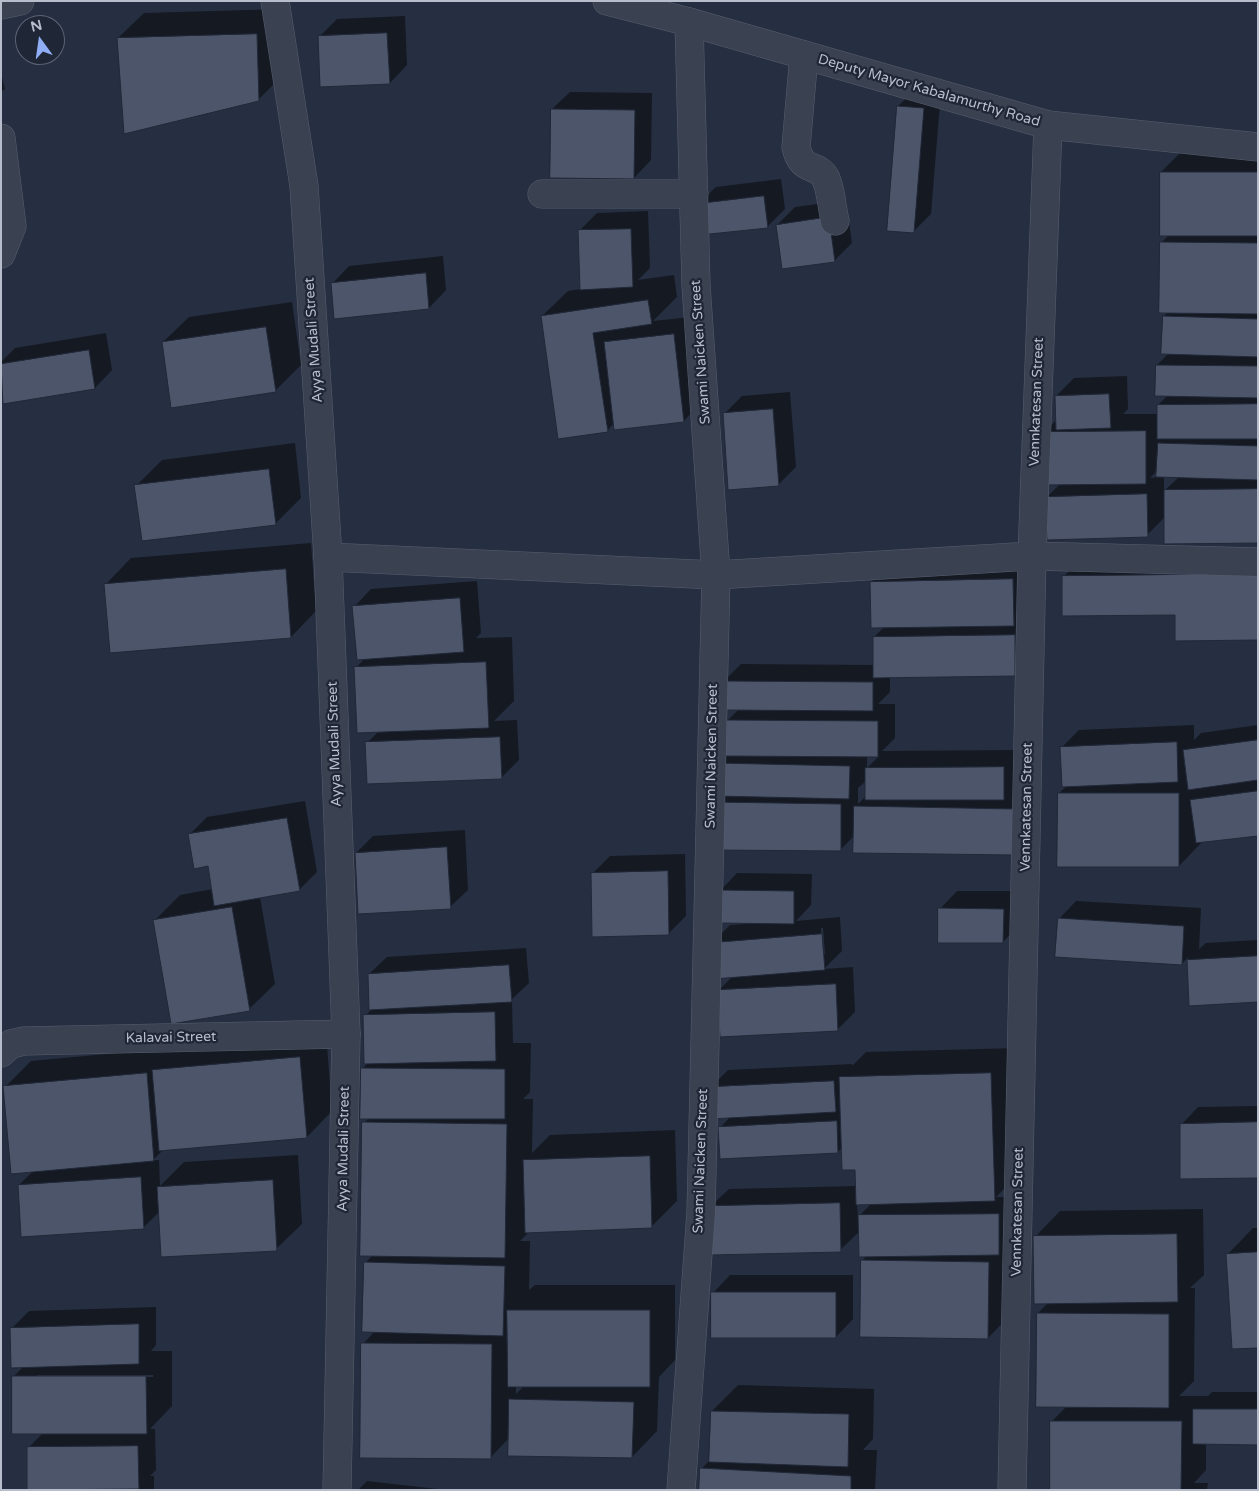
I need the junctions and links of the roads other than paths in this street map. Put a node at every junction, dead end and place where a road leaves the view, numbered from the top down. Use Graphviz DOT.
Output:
graph roads {
  1 [pos="20,1"];
  2 [pos="275,1"];
  3 [pos="607,1"];
  4 [pos="1,5"];
  5 [pos="689,22"];
  6 [pos="804,55"];
  7 [pos="1048,124"];
  8 [pos="1,138"];
  9 [pos="1258,147"];
  10 [pos="542,194"];
  11 [pos="694,194"];
  12 [pos="835,221"];
  13 [pos="1,254"];
  14 [pos="1032,556"];
  15 [pos="328,557"];
  16 [pos="1258,562"];
  17 [pos="716,575"];
  18 [pos="346,1034"];
  19 [pos="1,1053"];
  20 [pos="337,1490"];
  21 [pos="681,1490"];
  22 [pos="1012,1490"];
  1 -- 4 [label="street"];
  2 -- 15 [label="street, Ayya Mudali Street"];
  3 -- 5 [label="street, Deputy Mayor Kabalamurthy Road"];
  5 -- 6 [label="street, Deputy Mayor Kabalamurthy Road"];
  5 -- 11 [label="street, Swami Naicken Street"];
  6 -- 7 [label="street, Deputy Mayor Kabalamurthy Road"];
  6 -- 12 [label="street"];
  7 -- 9 [label="street, Deputy Mayor Kabalamurthy Road"];
  7 -- 14 [label="street, Vennkatesan Street"];
  8 -- 13 [label="street"];
  10 -- 11 [label="street"];
  11 -- 17 [label="street, Swami Naicken Street"];
  14 -- 16 [label="street"];
  14 -- 17 [label="street"];
  14 -- 22 [label="street, Vennkatesan Street"];
  15 -- 17 [label="street"];
  15 -- 18 [label="street, Ayya Mudali Street"];
  17 -- 21 [label="street, Swami Naicken Street"];
  18 -- 19 [label="street, Kalavai Street"];
  18 -- 20 [label="street, Ayya Mudali Street"];
}
